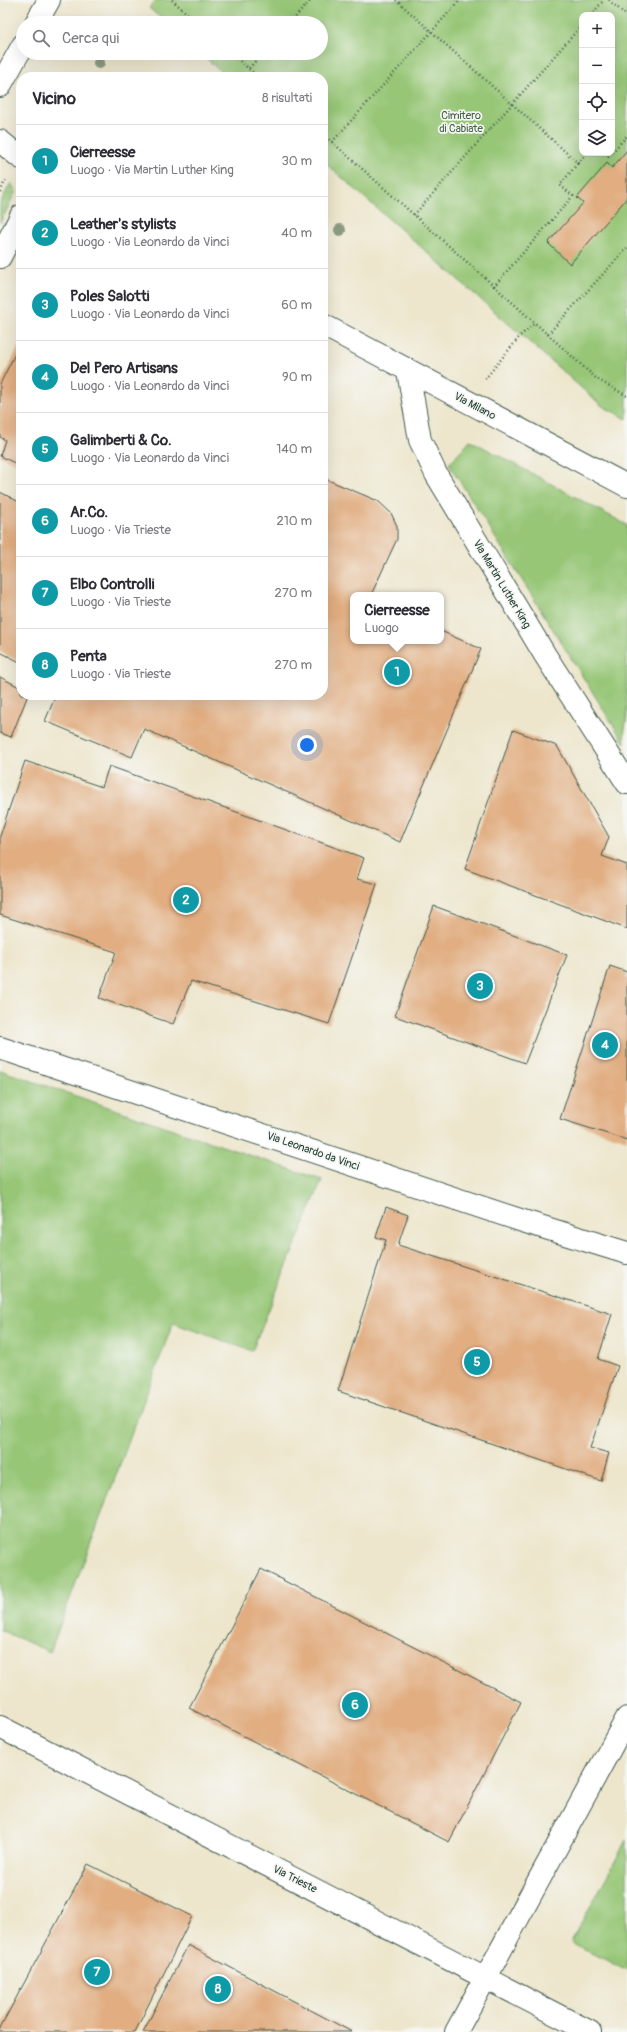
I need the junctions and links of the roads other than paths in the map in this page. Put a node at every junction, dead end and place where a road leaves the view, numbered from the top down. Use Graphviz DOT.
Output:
graph roads {
  1 [pos="49,0"];
  2 [pos="40,16"];
  3 [pos="16,57"];
  4 [pos="0,86"];
  5 [pos="0,141"];
  6 [pos="16,154"];
  7 [pos="16,226"];
  8 [pos="0,257"];
  9 [pos="328,328"];
  10 [pos="408,371"];
  11 [pos="627,486"];
  12 [pos="627,783"];
  13 [pos="0,1048"];
  14 [pos="627,1253"];
  15 [pos="627,1718"];
  16 [pos="0,1727"];
  17 [pos="486,1978"];
  18 [pos="456,2032"];
  19 [pos="590,2032"];
  1 -- 2 [label="street"];
  3 -- 4 [label="street"];
  5 -- 6 [label="street"];
  7 -- 8 [label="street"];
  9 -- 10 [label="street, Via Milano"];
  10 -- 11 [label="street, Via Milano"];
  10 -- 12 [label="street, Via Martin Luther King"];
  13 -- 14 [label="street, Via Leonardo da Vinci"];
  15 -- 17 [label="street"];
  16 -- 17 [label="street, Via Trieste"];
  17 -- 18 [label="street"];
  17 -- 19 [label="street, Via Trieste"];
}
